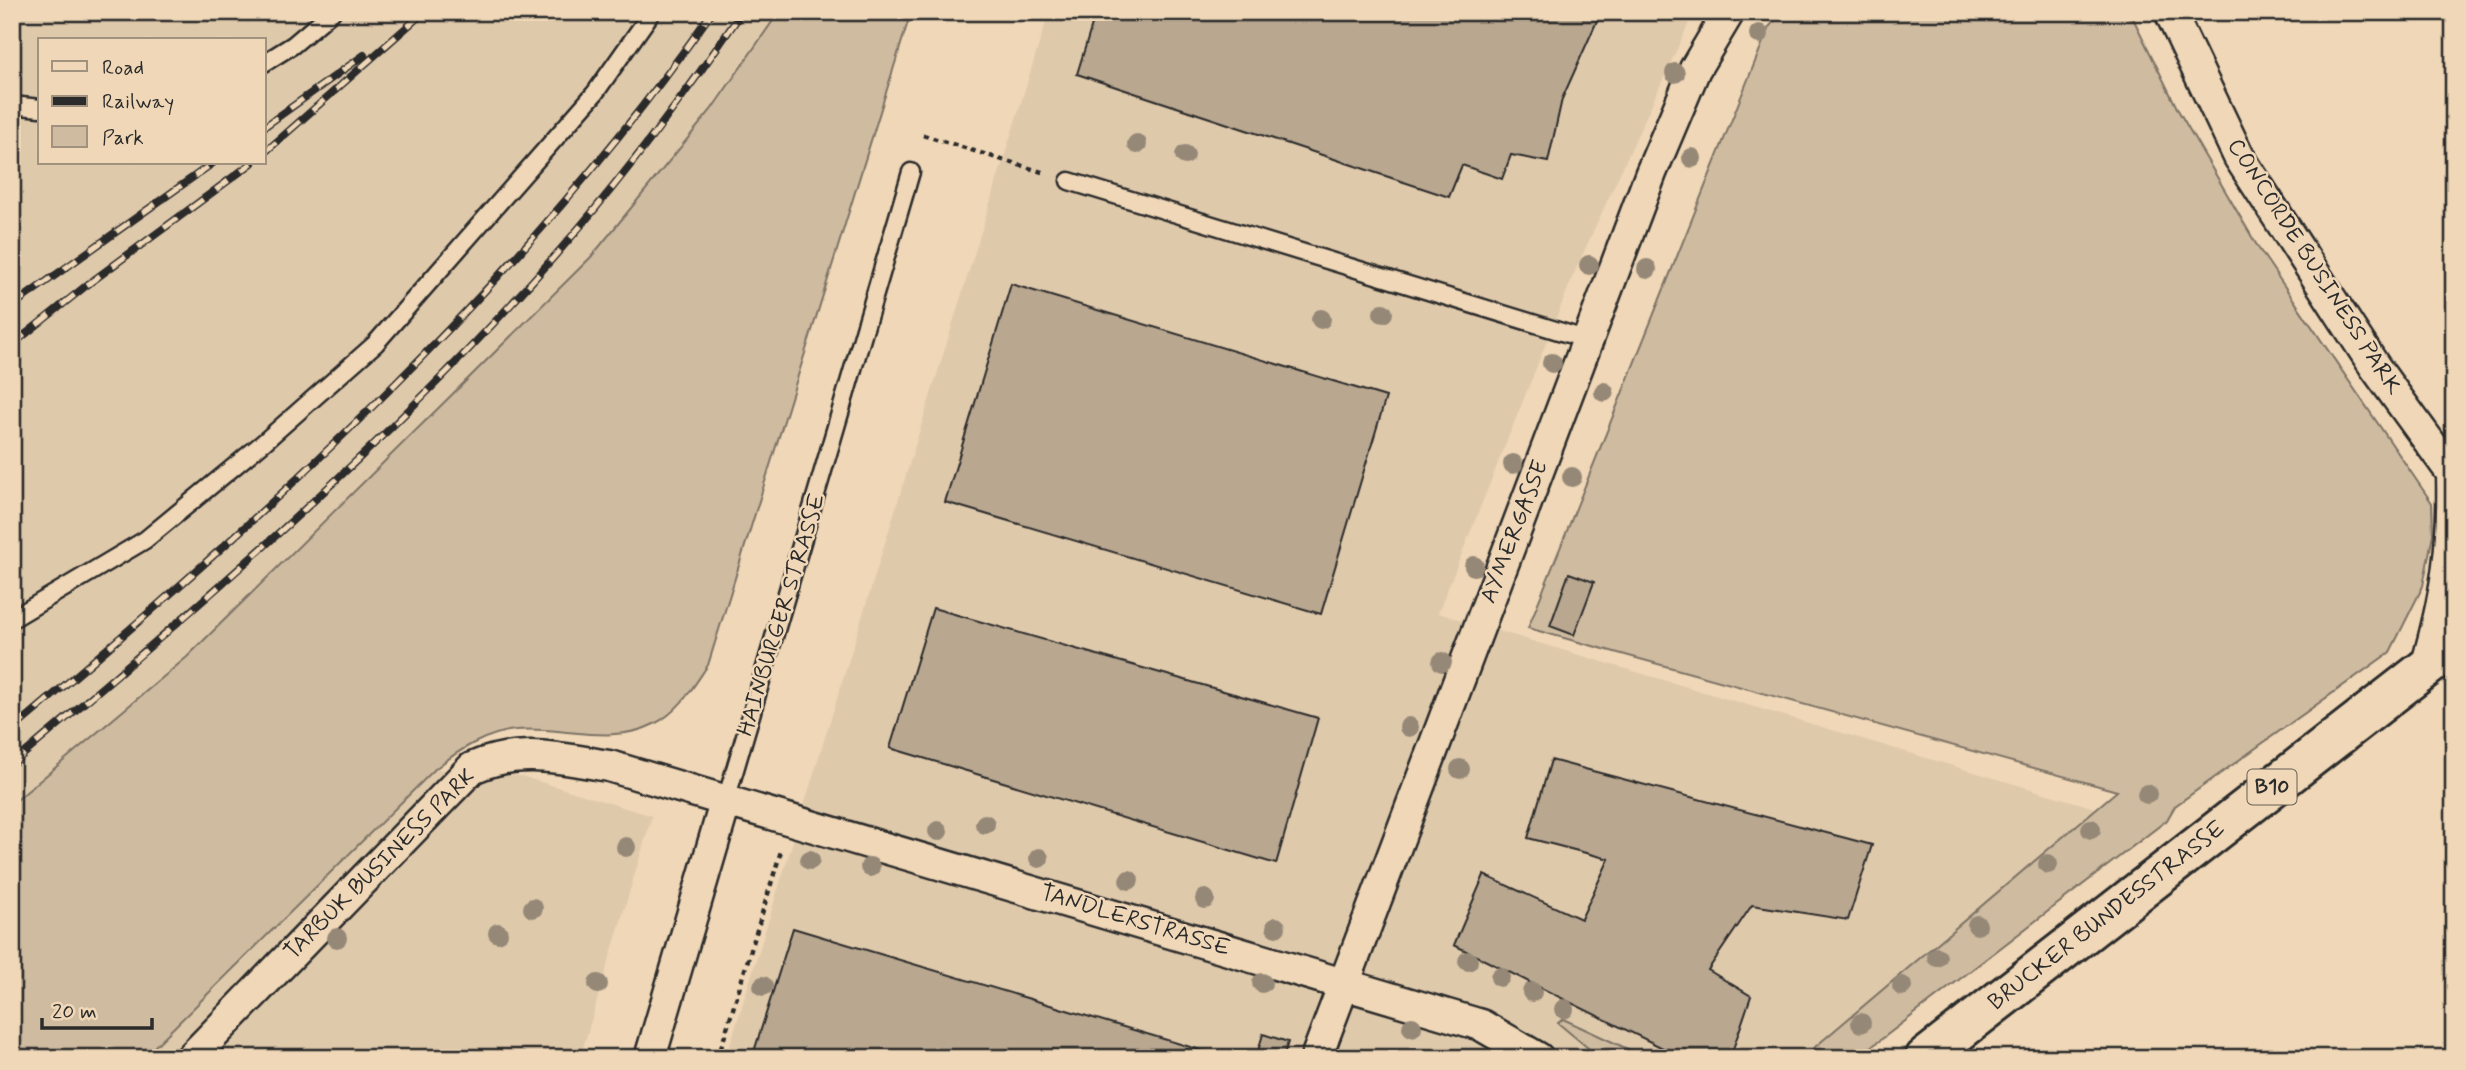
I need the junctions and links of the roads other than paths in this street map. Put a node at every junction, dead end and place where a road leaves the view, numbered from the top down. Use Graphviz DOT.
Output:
graph roads {
  1 [pos="331,12"];
  2 [pos="652,12"];
  3 [pos="1729,12"];
  4 [pos="2170,12"];
  5 [pos="266,62"];
  6 [pos="12,105"];
  7 [pos="38,108"];
  8 [pos="911,172"];
  9 [pos="1069,181"];
  10 [pos="1588,340"];
  11 [pos="2453,475"];
  12 [pos="2454,525"];
  13 [pos="12,619"];
  14 [pos="2440,656"];
  15 [pos="726,800"];
  16 [pos="1344,983"];
  17 [pos="191,1058"];
  18 [pos="650,1058"];
  19 [pos="1316,1058"];
  20 [pos="1538,1058"];
  21 [pos="1925,1058"];
  1 -- 5 [label="lane"];
  2 -- 13 [label="lane"];
  3 -- 10 [label="street, AYMERGASSE"];
  4 -- 11 [label="street, CONCORDE BUSINESS PARK"];
  6 -- 7 [label="lane"];
  8 -- 15 [label="lane, HAINBURGER STRASSE"];
  9 -- 10 [label="lane"];
  10 -- 16 [label="street, AYMERGASSE"];
  11 -- 12 [label="street"];
  12 -- 14 [label="street"];
  14 -- 21 [label="main road, BRUCKER BUNDESSTRASSE / B10"];
  15 -- 16 [label="street, TANDLERSTRASSE"];
  15 -- 17 [label="street, TARBUK BUSINESS PARK"];
  15 -- 18 [label="street, HAINBURGER STRASSE"];
  16 -- 19 [label="street, AYMERGASSE"];
  16 -- 20 [label="street, TANDLERSTRASSE"];
}
